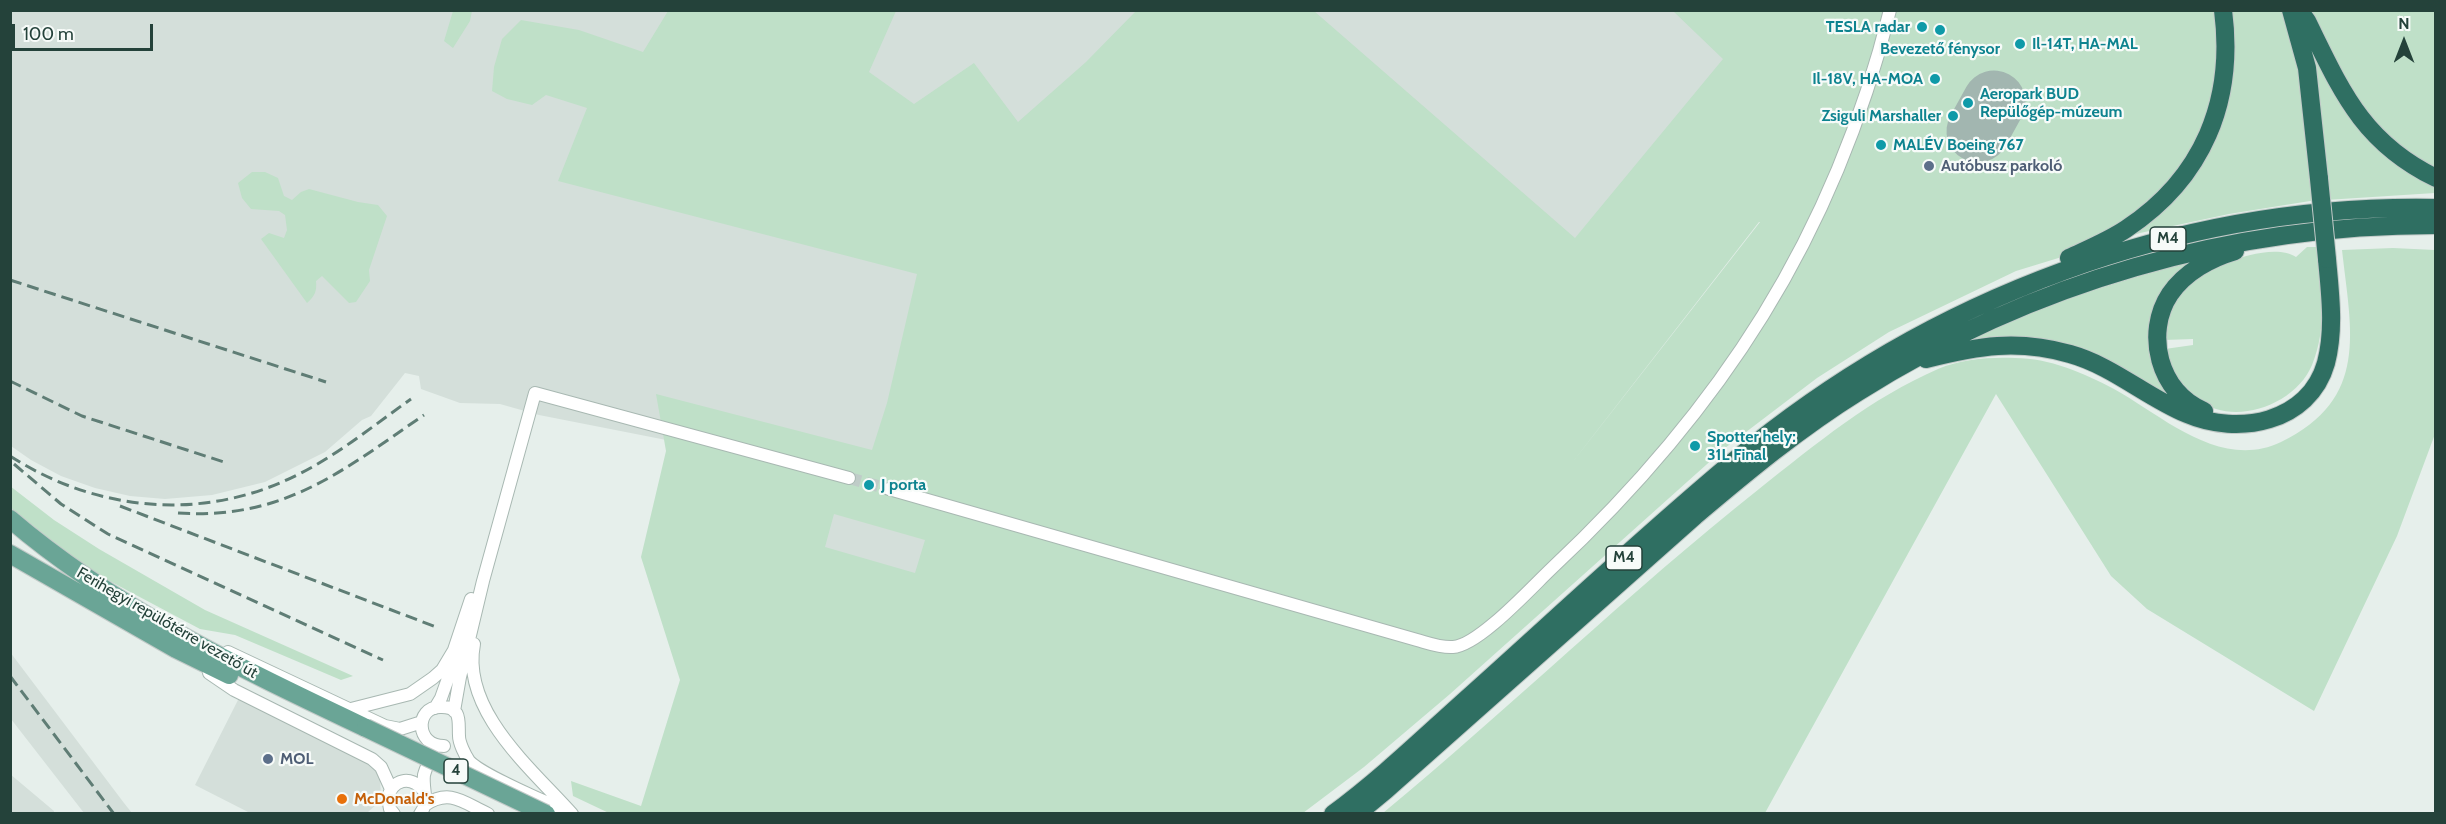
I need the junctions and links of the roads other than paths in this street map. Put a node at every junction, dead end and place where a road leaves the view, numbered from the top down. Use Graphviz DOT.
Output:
graph roads {
  1 [pos="1890,10"];
  2 [pos="2223,10"];
  3 [pos="2291,10"];
  4 [pos="2299,10"];
  5 [pos="2436,178"];
  6 [pos="2436,208"];
  7 [pos="2436,225"];
  8 [pos="2302,232"];
  9 [pos="2026,284"];
  10 [pos="1899,367"];
  11 [pos="2243,425"];
  12 [pos="849,478"];
  13 [pos="889,489"];
  14 [pos="10,519"];
  15 [pos="10,554"];
  16 [pos="483,581"];
  17 [pos="179,642"];
  18 [pos="435,708"];
  19 [pos="351,709"];
  20 [pos="454,711"];
  21 [pos="422,722"];
  22 [pos="364,733"];
  23 [pos="459,735"];
  24 [pos="427,740"];
  25 [pos="444,746"];
  26 [pos="407,780"];
  27 [pos="391,789"];
  28 [pos="423,790"];
  29 [pos="391,808"];
  30 [pos="423,809"];
  31 [pos="380,813"];
  32 [pos="488,813"];
  33 [pos="521,813"];
  34 [pos="546,813"];
  35 [pos="571,813"];
  36 [pos="1333,813"];
  37 [pos="1357,813"];
  1 -- 13 [label="street"];
  2 -- 9 [label="highway"];
  3 -- 11 [label="highway, bridge"];
  4 -- 5 [label="highway"];
  6 -- 9 [label="highway, M4"];
  7 -- 8 [label="highway, M4"];
  8 -- 10 [label="highway, M4"];
  8 -- 11 [label="highway"];
  9 -- 36 [label="highway, M4"];
  10 -- 11 [label="highway"];
  10 -- 37 [label="highway, M4"];
  12 -- 16 [label="street"];
  14 -- 17 [label="main road, Ferihegyi repülőtérre vezető út / 4"];
  15 -- 17 [label="main road, Ferihegyi repülőtérre vezető út / 4"];
  16 -- 18 [label="street"];
  16 -- 19 [label="street"];
  16 -- 20 [label="street"];
  16 -- 35 [label="street"];
  17 -- 19 [label="street"];
  17 -- 22 [label="main road, Ferihegyi repülőtérre vezető út / 4"];
  17 -- 27 [label="street"];
  18 -- 20 [label="street"];
  18 -- 21 [label="street"];
  19 -- 21 [label="street"];
  20 -- 23 [label="street"];
  21 -- 24 [label="street"];
  22 -- 33 [label="main road, 4"];
  22 -- 34 [label="main road, 4, bridge"];
  23 -- 25 [label="street"];
  23 -- 35 [label="street"];
  24 -- 25 [label="street"];
  24 -- 26 [label="street"];
  25 -- 28 [label="street"];
  26 -- 27 [label="street"];
  26 -- 28 [label="street"];
  27 -- 29 [label="street"];
  28 -- 30 [label="street"];
  29 -- 31 [label="street"];
  30 -- 32 [label="street"];
}
